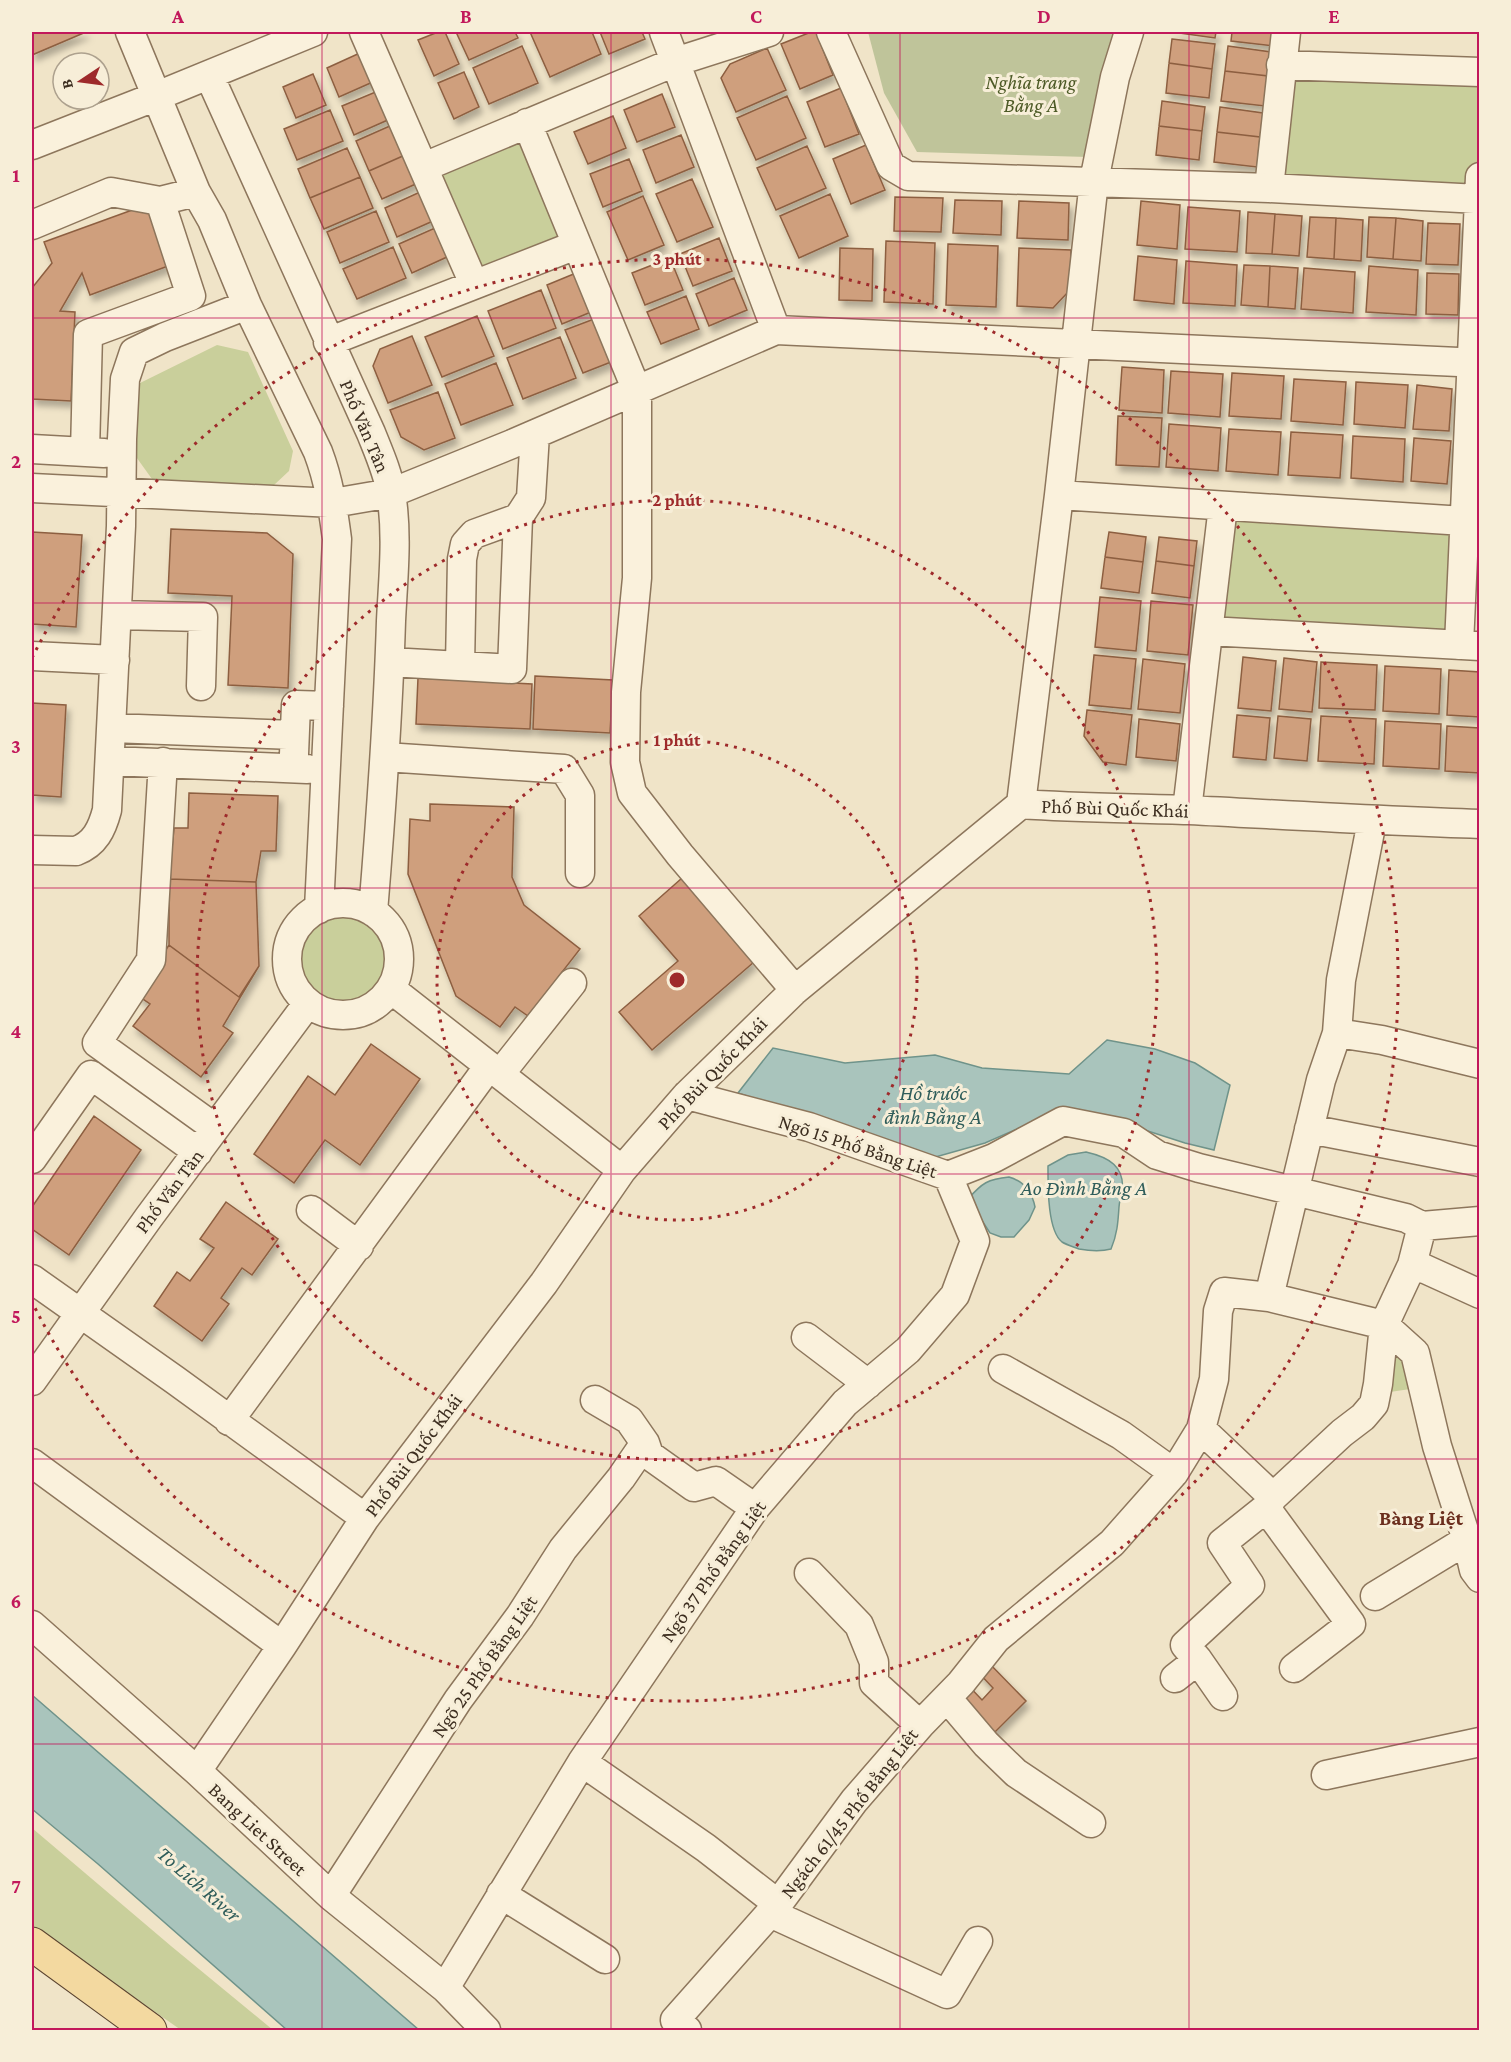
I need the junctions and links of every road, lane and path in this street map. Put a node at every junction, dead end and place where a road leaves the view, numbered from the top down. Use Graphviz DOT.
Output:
graph roads {
  1 [pos="130,32"];
  2 [pos="313,32"];
  3 [pos="364,32"];
  4 [pos="664,32"];
  5 [pos="770,32"];
  6 [pos="831,32"];
  7 [pos="1129,32"];
  8 [pos="1286,32"];
  9 [pos="675,62"];
  10 [pos="1281,65"];
  11 [pos="1479,72"];
  12 [pos="210,75"];
  13 [pos="157,96"];
  14 [pos="527,123"];
  15 [pos="32,145"];
  16 [pos="424,167"];
  17 [pos="1094,181"];
  18 [pos="1269,188"];
  19 [pos="1479,188"];
  20 [pos="196,192"];
  21 [pos="160,201"];
  22 [pos="32,225"];
  23 [pos="576,245"];
  24 [pos="474,285"];
  25 [pos="247,305"];
  26 [pos="776,330"];
  27 [pos="328,342"];
  28 [pos="1077,343"];
  29 [pos="1475,363"];
  30 [pos="637,391"];
  31 [pos="535,434"];
  32 [pos="32,449"];
  33 [pos="85,452"];
  34 [pos="122,453"];
  35 [pos="32,488"];
  36 [pos="122,493"];
  37 [pos="391,493"];
  38 [pos="1059,495"];
  39 [pos="333,503"];
  40 [pos="1223,506"];
  41 [pos="518,518"];
  42 [pos="1464,521"];
  43 [pos="117,615"];
  44 [pos="1209,631"];
  45 [pos="1469,645"];
  46 [pos="32,656"];
  47 [pos="115,660"];
  48 [pos="390,662"];
  49 [pos="460,666"];
  50 [pos="201,686"];
  51 [pos="329,706"];
  52 [pos="112,728"];
  53 [pos="294,735"];
  54 [pos="385,757"];
  55 [pos="110,761"];
  56 [pos="163,762"];
  57 [pos="1021,804"];
  58 [pos="1187,810"];
  59 [pos="1372,821"];
  60 [pos="1479,824"];
  61 [pos="32,850"];
  62 [pos="580,873"];
  63 [pos="319,909"];
  64 [pos="373,912"];
  65 [pos="572,983"];
  66 [pos="391,989"];
  67 [pos="795,990"];
  68 [pos="308,1003"];
  69 [pos="1337,1033"];
  70 [pos="1479,1064"];
  71 [pos="495,1070"];
  72 [pos="687,1095"];
  73 [pos="214,1128"];
  74 [pos="1309,1129"];
  75 [pos="198,1152"];
  76 [pos="32,1159"];
  77 [pos="1479,1162"];
  78 [pos="622,1170"];
  79 [pos="948,1176"];
  80 [pos="1294,1190"];
  81 [pos="311,1210"];
  82 [pos="1479,1221"];
  83 [pos="1422,1226"];
  84 [pos="359,1246"];
  85 [pos="1412,1265"];
  86 [pos="32,1279"];
  87 [pos="1479,1294"];
  88 [pos="1269,1297"];
  89 [pos="80,1313"];
  90 [pos="1384,1325"];
  91 [pos="806,1337"];
  92 [pos="1002,1369"];
  93 [pos="32,1381"];
  94 [pos="868,1384"];
  95 [pos="595,1400"];
  96 [pos="229,1421"];
  97 [pos="1201,1429"];
  98 [pos="645,1443"];
  99 [pos="32,1463"];
  100 [pos="1174,1473"];
  101 [pos="1269,1502"];
  102 [pos="755,1508"];
  103 [pos="364,1518"];
  104 [pos="1473,1540"];
  105 [pos="809,1573"];
  106 [pos="1479,1578"];
  107 [pos="1375,1596"];
  108 [pos="32,1626"];
  109 [pos="282,1646"];
  110 [pos="1198,1660"];
  111 [pos="1289,1660"];
  112 [pos="1175,1678"];
  113 [pos="1223,1696"];
  114 [pos="947,1698"];
  115 [pos="920,1725"];
  116 [pos="1479,1742"];
  117 [pos="582,1762"];
  118 [pos="196,1771"];
  119 [pos="1326,1775"];
  120 [pos="1091,1823"];
  121 [pos="501,1894"];
  122 [pos="331,1896"];
  123 [pos="774,1908"];
  124 [pos="978,1941"];
  125 [pos="32,1944"];
  126 [pos="605,1959"];
  127 [pos="445,1988"];
  128 [pos="681,2026"];
  129 [pos="150,2031"];
  130 [pos="486,2031"];
  1 -- 13 [label="street"];
  2 -- 12 [label="street"];
  3 -- 16 [label="street"];
  4 -- 9 [label="street"];
  5 -- 9 [label="street"];
  6 -- 17 [label="street"];
  7 -- 17 [label="street"];
  8 -- 10 [label="street"];
  9 -- 14 [label="street"];
  9 -- 26 [label="street"];
  10 -- 11 [label="street"];
  10 -- 18 [label="street"];
  12 -- 13 [label="street"];
  12 -- 27 [label="street, Phố Văn Tân"];
  13 -- 15 [label="street"];
  13 -- 20 [label="street"];
  14 -- 16 [label="street"];
  14 -- 23 [label="street"];
  16 -- 24 [label="street"];
  17 -- 18 [label="street"];
  17 -- 28 [label="street"];
  18 -- 19 [label="street"];
  19 -- 29 [label="street"];
  20 -- 21 [label="street"];
  20 -- 25 [label="street"];
  21 -- 22 [label="street"];
  21 -- 33 [label="street"];
  23 -- 24 [label="street"];
  23 -- 30 [label="street"];
  24 -- 27 [label="street"];
  25 -- 34 [label="street"];
  25 -- 39 [label="street"];
  26 -- 28 [label="street"];
  26 -- 30 [label="street"];
  27 -- 37 [label="street, Phố Văn Tân"];
  28 -- 29 [label="street"];
  28 -- 38 [label="street"];
  29 -- 42 [label="street"];
  30 -- 31 [label="street"];
  30 -- 67 [label="street"];
  31 -- 37 [label="street"];
  31 -- 41 [label="street"];
  32 -- 33 [label="street"];
  33 -- 34 [label="street"];
  34 -- 36 [label="street"];
  35 -- 36 [label="street"];
  36 -- 39 [label="street"];
  36 -- 43 [label="street"];
  37 -- 39 [label="street"];
  37 -- 48 [label="street, Phố Văn Tân"];
  38 -- 40 [label="street"];
  38 -- 57 [label="street"];
  39 -- 51 [label="street"];
  40 -- 42 [label="street"];
  40 -- 44 [label="street"];
  41 -- 49 [label="street"];
  41 -- 49 [label="street"];
  42 -- 45 [label="street"];
  43 -- 47 [label="street"];
  43 -- 50 [label="street"];
  44 -- 45 [label="street"];
  44 -- 58 [label="street"];
  46 -- 47 [label="street"];
  47 -- 52 [label="street"];
  48 -- 49 [label="street"];
  48 -- 54 [label="street, Phố Văn Tân"];
  51 -- 53 [label="street"];
  51 -- 63 [label="street"];
  52 -- 53 [label="street"];
  52 -- 55 [label="street"];
  53 -- 56 [label="street"];
  54 -- 62 [label="street"];
  54 -- 64 [label="street, Phố Văn Tân"];
  55 -- 56 [label="street"];
  55 -- 61 [label="street"];
  56 -- 73 [label="street"];
  57 -- 58 [label="street, Phố Bùi Quốc Khái"];
  57 -- 67 [label="street, Phố Bùi Quốc Khái"];
  58 -- 59 [label="street, Phố Bùi Quốc Khái"];
  59 -- 60 [label="street, Phố Bùi Quốc Khái"];
  59 -- 69 [label="street"];
  63 -- 64 [label="street"];
  63 -- 68 [label="street"];
  64 -- 66 [label="street"];
  65 -- 71 [label="street"];
  66 -- 68 [label="street"];
  66 -- 71 [label="street"];
  67 -- 72 [label="street, Phố Bùi Quốc Khái"];
  68 -- 73 [label="street, Phố Văn Tân"];
  69 -- 70 [label="street"];
  69 -- 74 [label="street"];
  71 -- 78 [label="street"];
  71 -- 84 [label="street"];
  72 -- 78 [label="street, Phố Bùi Quốc Khái"];
  72 -- 79 [label="street, Ngõ 15 Phố Bằng Liệt"];
  73 -- 75 [label="street, Phố Văn Tân"];
  74 -- 77 [label="street"];
  74 -- 80 [label="street"];
  75 -- 76 [label="street"];
  75 -- 89 [label="street, Phố Văn Tân"];
  78 -- 103 [label="street, Phố Bùi Quốc Khái"];
  79 -- 80 [label="street, Ngõ 15 Phố Bằng Liệt"];
  79 -- 94 [label="street, Ngõ 37 Phố Bằng Liệt"];
  80 -- 83 [label="street, Ngõ 15 Phố Bằng Liệt"];
  80 -- 88 [label="street"];
  81 -- 84 [label="street"];
  82 -- 83 [label="street"];
  83 -- 85 [label="street"];
  84 -- 96 [label="street"];
  85 -- 87 [label="street"];
  85 -- 90 [label="street"];
  86 -- 89 [label="street"];
  88 -- 90 [label="street"];
  88 -- 97 [label="street"];
  89 -- 93 [label="street, Phố Văn Tân"];
  89 -- 96 [label="street"];
  90 -- 101 [label="street"];
  90 -- 104 [label="street"];
  91 -- 94 [label="street"];
  92 -- 100 [label="street"];
  94 -- 102 [label="street, Ngõ 37 Phố Bằng Liệt"];
  95 -- 98 [label="street"];
  96 -- 103 [label="street"];
  97 -- 100 [label="street"];
  97 -- 101 [label="street"];
  98 -- 102 [label="street"];
  98 -- 122 [label="street, Ngõ 25 Phố Bằng Liệt"];
  99 -- 109 [label="street"];
  100 -- 114 [label="street"];
  101 -- 110 [label="street"];
  101 -- 111 [label="street"];
  102 -- 117 [label="street, Ngõ 37 Phố Bằng Liệt"];
  103 -- 109 [label="street, Phố Bùi Quốc Khái"];
  104 -- 106 [label="street"];
  104 -- 107 [label="street"];
  105 -- 115 [label="street, Ngách 61/45 Phố Bằng Liệt"];
  108 -- 118 [label="street, Bang Liet Street"];
  109 -- 118 [label="street, Phố Bùi Quốc Khái"];
  110 -- 112 [label="street"];
  110 -- 113 [label="street"];
  114 -- 115 [label="street"];
  114 -- 120 [label="street"];
  115 -- 123 [label="street, Ngách 61/45 Phố Bằng Liệt"];
  116 -- 119 [label="street"];
  117 -- 121 [label="street, Ngõ 37 Phố Bằng Liệt"];
  117 -- 123 [label="street"];
  118 -- 122 [label="street, Bang Liet Street"];
  121 -- 126 [label="street"];
  121 -- 127 [label="street, Ngõ 37 Phố Bằng Liệt"];
  122 -- 127 [label="street, Bang Liet Street"];
  123 -- 124 [label="street"];
  123 -- 128 [label="street, Ngách 61/45 Phố Bằng Liệt"];
  125 -- 129 [label="main road"];
  127 -- 130 [label="street, Bang Liet Street"];
}
